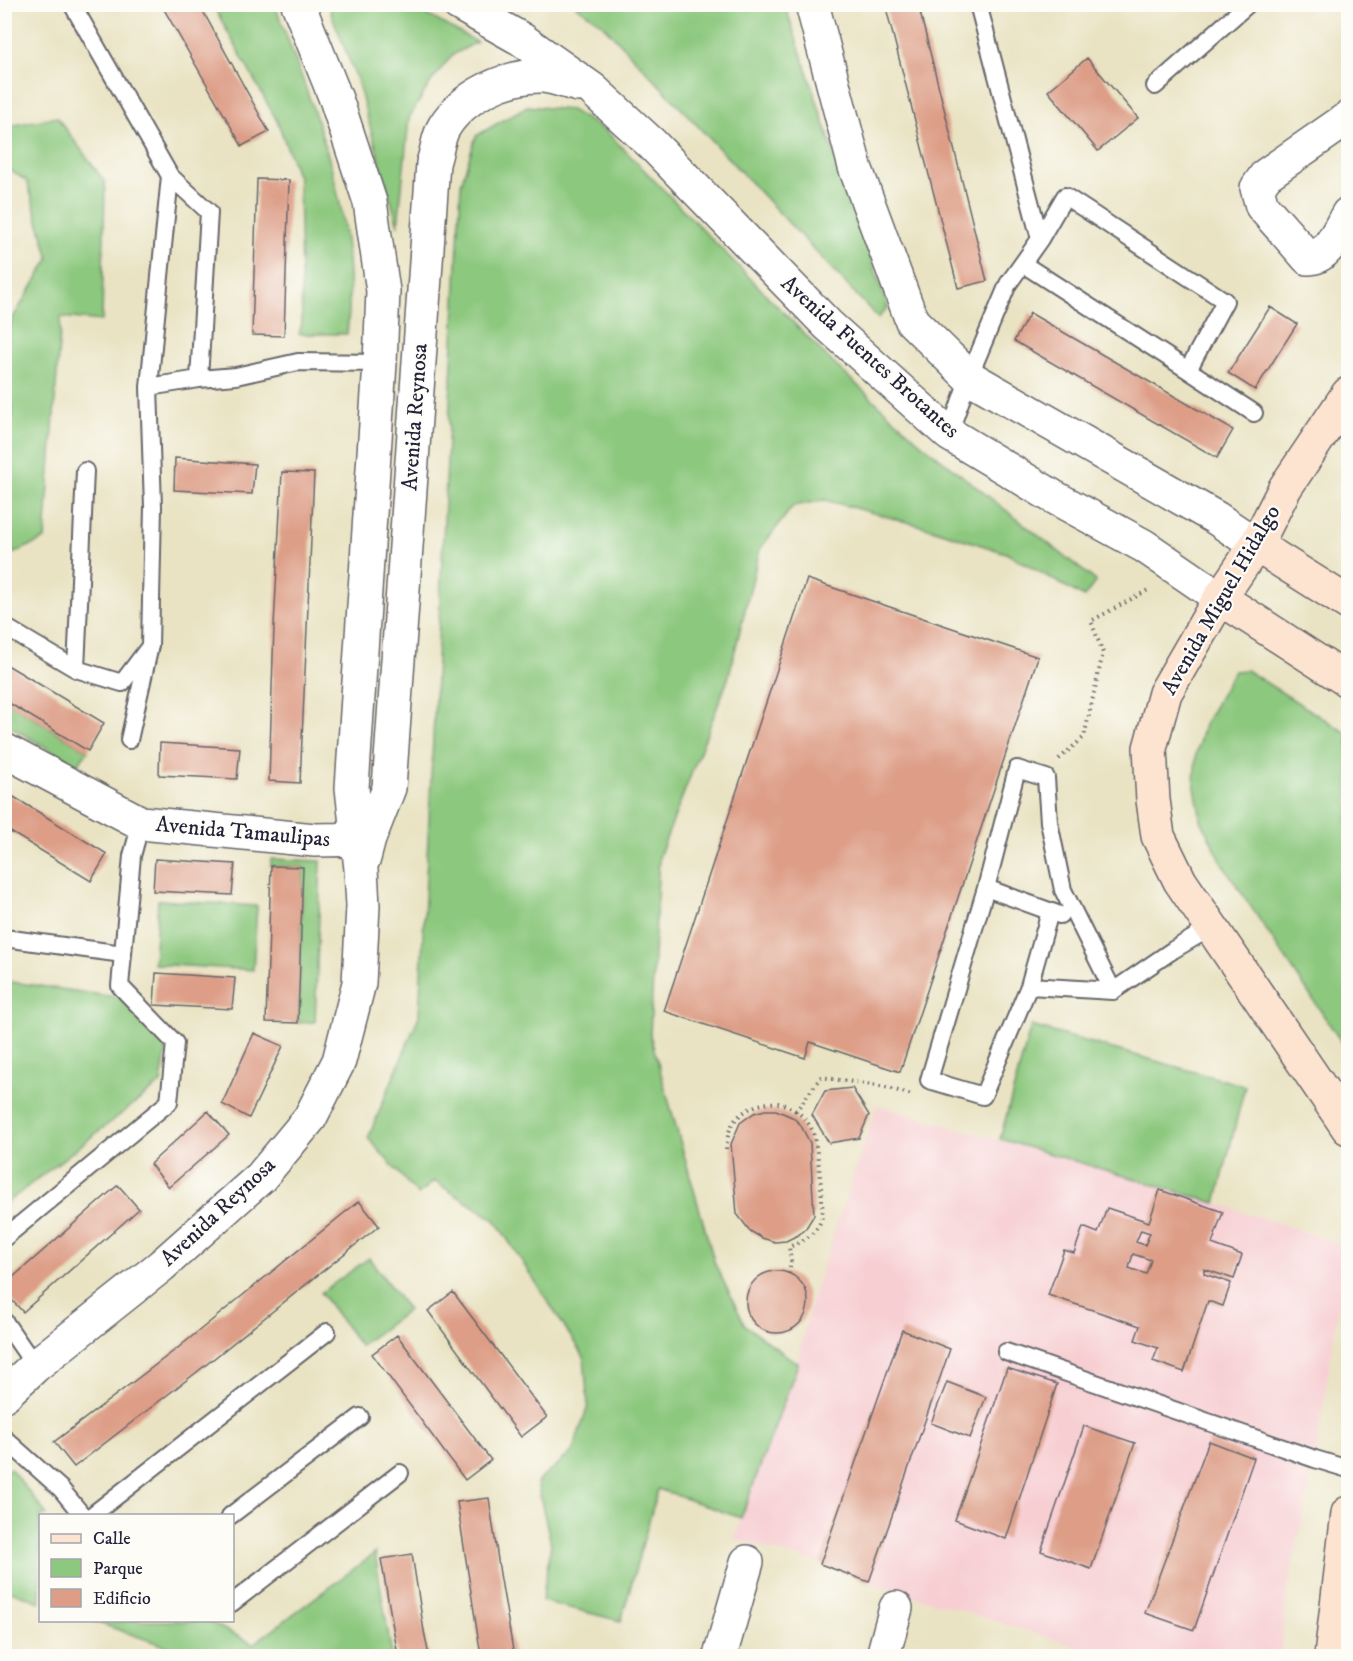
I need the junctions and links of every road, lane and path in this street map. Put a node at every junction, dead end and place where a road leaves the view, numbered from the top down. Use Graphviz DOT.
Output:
graph roads {
  1 [pos="72,4"];
  2 [pos="298,4"];
  3 [pos="459,4"];
  4 [pos="812,4"];
  5 [pos="978,4"];
  6 [pos="1248,4"];
  7 [pos="1155,86"];
  8 [pos="592,89"];
  9 [pos="1348,118"];
  10 [pos="170,176"];
  11 [pos="1348,214"];
  12 [pos="1040,239"];
  13 [pos="1023,264"];
  14 [pos="380,363"];
  15 [pos="1188,370"];
  16 [pos="969,377"];
  17 [pos="199,379"];
  18 [pos="149,387"];
  19 [pos="1348,394"];
  20 [pos="1254,413"];
  21 [pos="949,434"];
  22 [pos="86,471"];
  23 [pos="1256,545"];
  24 [pos="1182,572"];
  25 [pos="1220,598"];
  26 [pos="1348,603"];
  27 [pos="5,627"];
  28 [pos="150,646"];
  29 [pos="76,669"];
  30 [pos="1348,681"];
  31 [pos="129,740"];
  32 [pos="4,750"];
  33 [pos="1046,778"];
  34 [pos="141,824"];
  35 [pos="362,850"];
  36 [pos="986,888"];
  37 [pos="1050,912"];
  38 [pos="1078,920"];
  39 [pos="1212,927"];
  40 [pos="4,938"];
  41 [pos="123,954"];
  42 [pos="1029,986"];
  43 [pos="1113,991"];
  44 [pos="929,1080"];
  45 [pos="796,1110"];
  46 [pos="1348,1128"];
  47 [pos="726,1149"];
  48 [pos="4,1238"];
  49 [pos="789,1274"];
  50 [pos="4,1321"];
  51 [pos="327,1332"];
  52 [pos="1006,1352"];
  53 [pos="35,1366"];
  54 [pos="4,1395"];
  55 [pos="360,1417"];
  56 [pos="4,1438"];
  57 [pos="1348,1469"];
  58 [pos="400,1473"];
  59 [pos="1348,1513"];
  60 [pos="82,1514"];
  61 [pos="92,1514"];
  62 [pos="231,1514"];
  63 [pos="747,1562"];
  64 [pos="234,1601"];
  65 [pos="896,1608"];
  66 [pos="720,1656"];
  67 [pos="883,1656"];
  68 [pos="1331,1656"];
  1 -- 10 [label="lane"];
  2 -- 14 [label="street, Avenida Reynosa"];
  3 -- 8 [label="street, Avenida Fuentes Brotantes"];
  4 -- 16 [label="street"];
  5 -- 12 [label="lane"];
  6 -- 7 [label="lane"];
  8 -- 21 [label="street, Avenida Fuentes Brotantes"];
  8 -- 35 [label="street, Avenida Reynosa"];
  9 -- 11 [label="street"];
  10 -- 17 [label="lane"];
  10 -- 18 [label="lane"];
  12 -- 13 [label="lane"];
  12 -- 15 [label="lane"];
  13 -- 15 [label="lane"];
  13 -- 16 [label="lane"];
  14 -- 17 [label="lane"];
  14 -- 35 [label="street, Avenida Reynosa"];
  15 -- 20 [label="lane"];
  16 -- 21 [label="lane"];
  16 -- 23 [label="street"];
  17 -- 18 [label="lane"];
  18 -- 28 [label="lane"];
  19 -- 23 [label="street, Avenida Miguel Hidalgo"];
  21 -- 24 [label="street, Avenida Fuentes Brotantes"];
  22 -- 29 [label="lane"];
  23 -- 25 [label="street, Avenida Miguel Hidalgo"];
  23 -- 26 [label="street"];
  24 -- 25 [label="street, Avenida Fuentes Brotantes"];
  24 -- 33 [label="path"];
  25 -- 30 [label="street, Avenida Fuentes Brotantes"];
  25 -- 39 [label="street, Avenida Miguel Hidalgo"];
  27 -- 29 [label="lane"];
  28 -- 29 [label="lane"];
  28 -- 31 [label="lane"];
  32 -- 34 [label="street, Avenida Tamaulipas"];
  33 -- 36 [label="lane"];
  33 -- 38 [label="lane"];
  34 -- 35 [label="street, Avenida Tamaulipas"];
  34 -- 41 [label="lane"];
  35 -- 53 [label="street, Avenida Reynosa"];
  36 -- 37 [label="lane"];
  36 -- 44 [label="lane"];
  37 -- 38 [label="lane"];
  37 -- 42 [label="lane"];
  38 -- 43 [label="lane"];
  39 -- 43 [label="lane"];
  39 -- 46 [label="street, Avenida Miguel Hidalgo"];
  40 -- 41 [label="lane"];
  41 -- 48 [label="lane"];
  42 -- 43 [label="lane"];
  42 -- 44 [label="lane"];
  44 -- 45 [label="path"];
  45 -- 47 [label="path"];
  45 -- 49 [label="path"];
  50 -- 53 [label="lane"];
  51 -- 61 [label="lane"];
  52 -- 57 [label="lane"];
  53 -- 54 [label="street, Avenida Reynosa"];
  55 -- 62 [label="lane"];
  56 -- 60 [label="lane"];
  58 -- 64 [label="lane"];
  59 -- 68 [label="street"];
  63 -- 66 [label="street"];
  65 -- 67 [label="street"];
}
